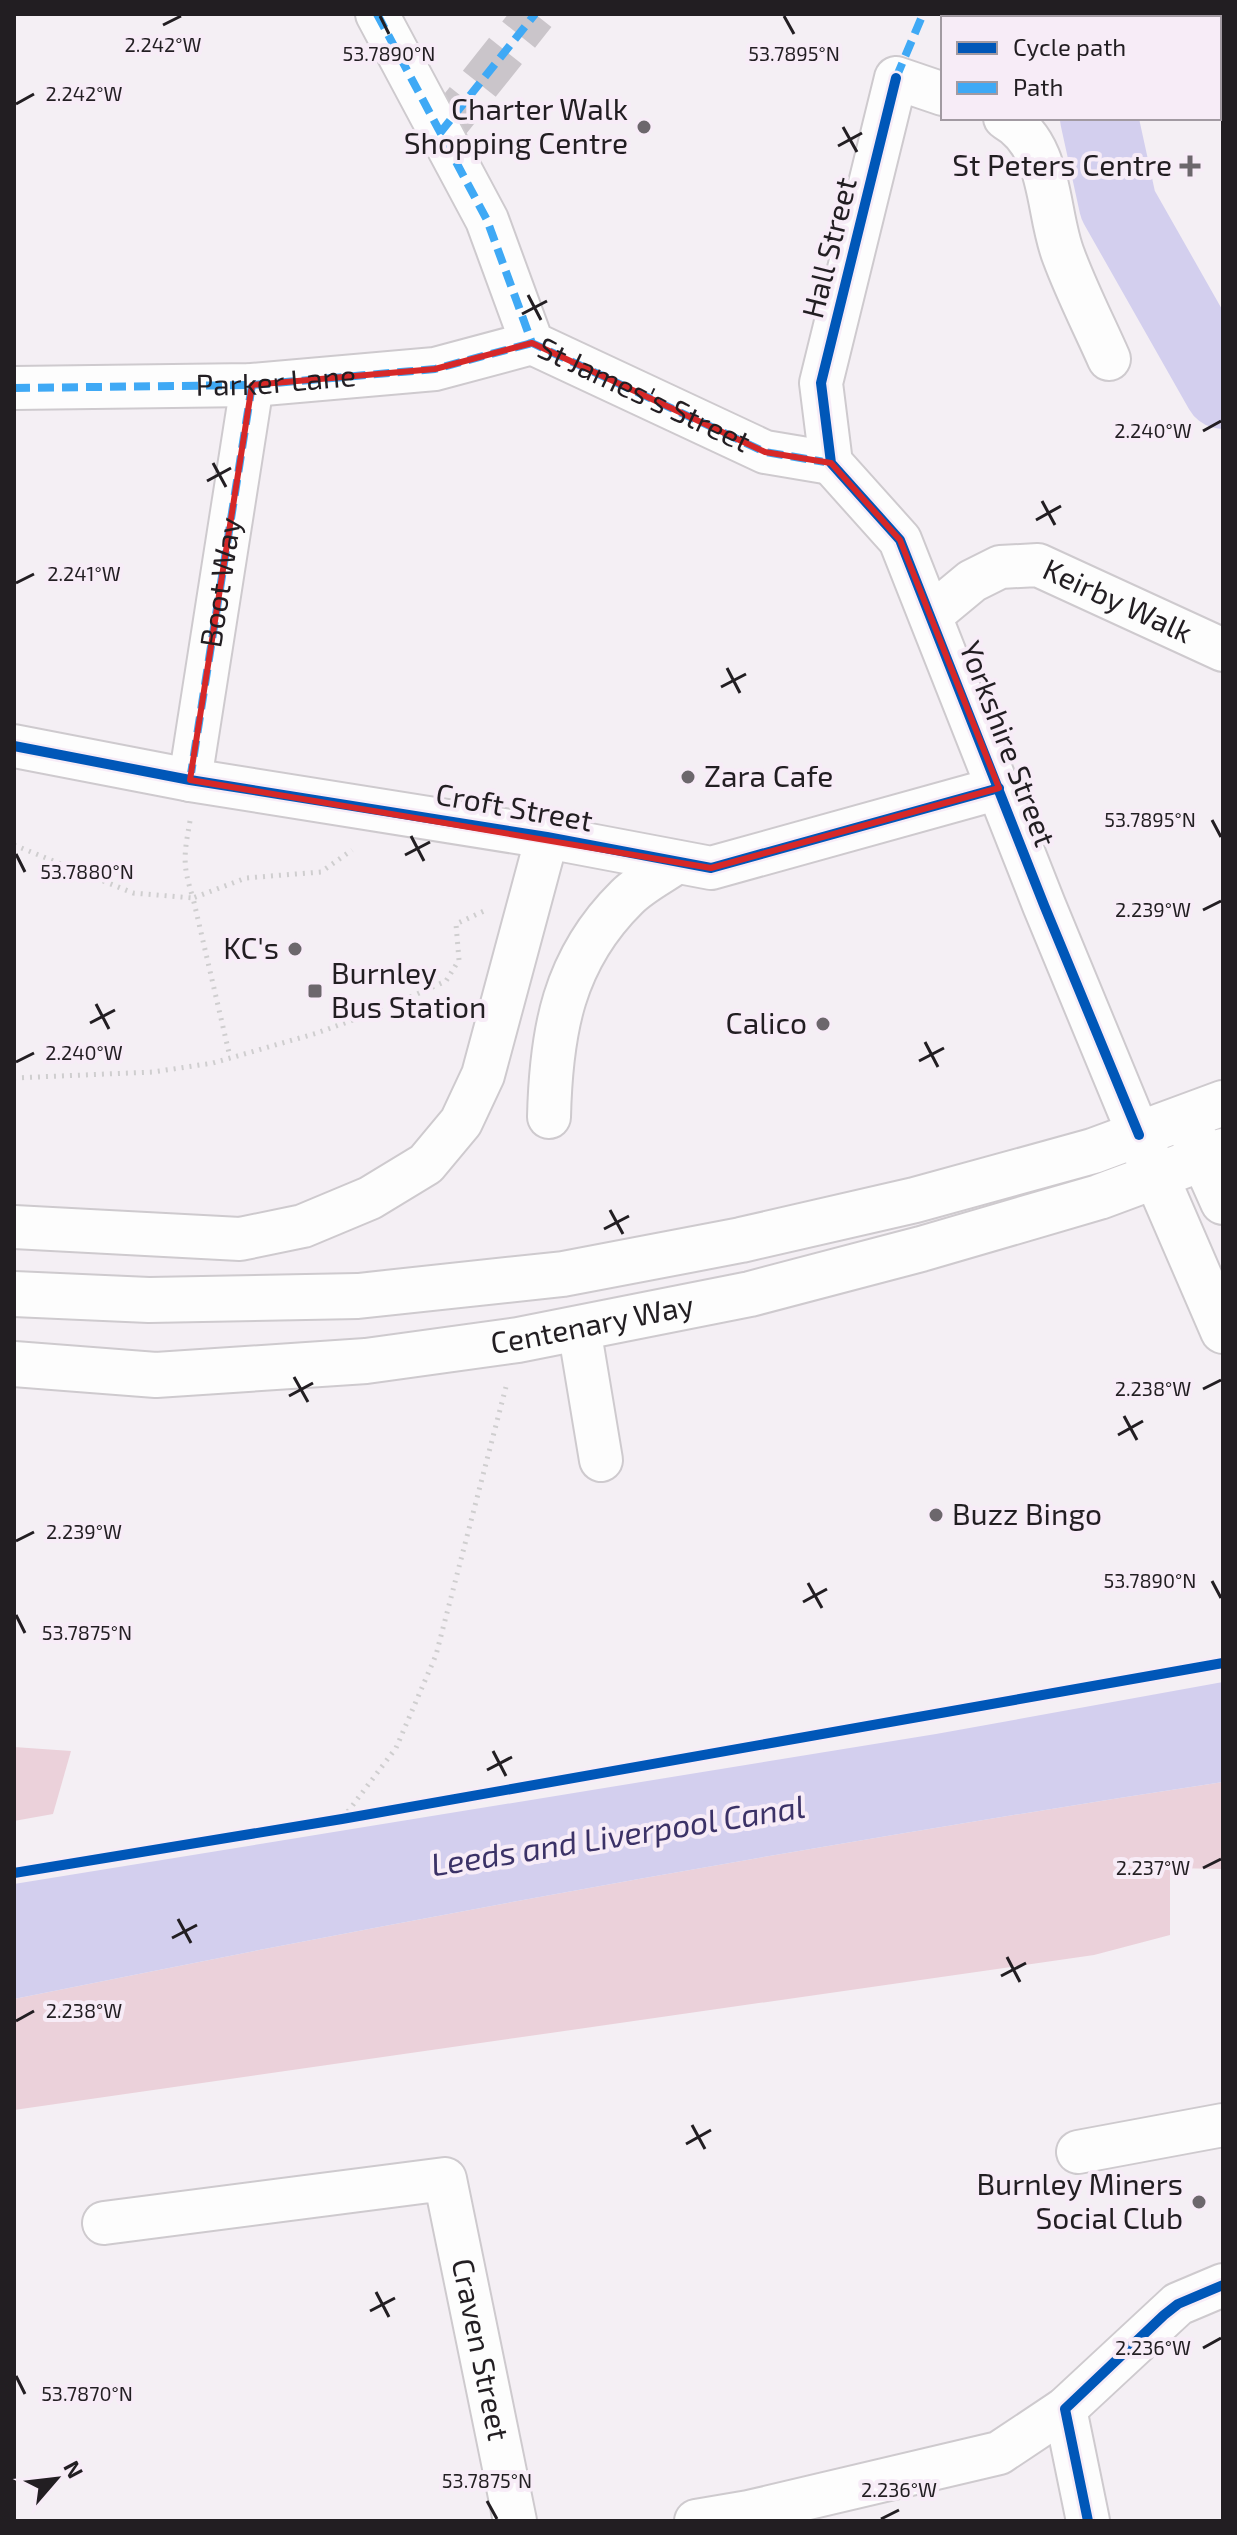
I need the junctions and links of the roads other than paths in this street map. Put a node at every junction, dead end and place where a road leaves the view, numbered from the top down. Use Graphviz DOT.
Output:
graph roads {
  1 [pos="377,14"];
  2 [pos="941,93"];
  3 [pos="1007,120"];
  4 [pos="532,343"];
  5 [pos="1109,359"];
  6 [pos="252,385"];
  7 [pos="14,388"];
  8 [pos="831,463"];
  9 [pos="931,615"];
  10 [pos="1223,650"];
  11 [pos="14,746"];
  12 [pos="190,780"];
  13 [pos="999,788"];
  14 [pos="547,837"];
  15 [pos="677,862"];
  16 [pos="1204,1111"];
  17 [pos="549,1117"];
  18 [pos="1139,1135"];
  19 [pos="1213,1156"];
  20 [pos="1156,1178"];
  21 [pos="1223,1202"];
  22 [pos="14,1227"];
  23 [pos="14,1294"];
  24 [pos="579,1328"];
  25 [pos="1223,1331"];
  26 [pos="14,1364"];
  27 [pos="601,1460"];
  28 [pos="1223,2125"];
  29 [pos="1078,2152"];
  30 [pos="104,2223"];
  31 [pos="1223,2285"];
  32 [pos="1065,2409"];
  33 [pos="753,2517"];
  34 [pos="515,2521"];
  35 [pos="696,2521"];
  36 [pos="1088,2521"];
  1 -- 4 [label="street, St James's Street"];
  2 -- 8 [label="street, Hall Street"];
  3 -- 5 [label="street"];
  4 -- 6 [label="street, Parker Lane"];
  4 -- 8 [label="street, St James's Street"];
  6 -- 7 [label="street, Parker Lane"];
  6 -- 12 [label="street, Boot Way"];
  8 -- 9 [label="street, Yorkshire Street"];
  9 -- 10 [label="street, Keirby Walk"];
  9 -- 13 [label="street, Yorkshire Street"];
  11 -- 12 [label="street, Croft Street"];
  12 -- 14 [label="street, Croft Street"];
  13 -- 15 [label="street, Croft Street"];
  13 -- 18 [label="street, Yorkshire Street"];
  14 -- 15 [label="street, Croft Street"];
  14 -- 22 [label="street"];
  15 -- 17 [label="street"];
  16 -- 18 [label="main road, Centenary Way"];
  16 -- 19 [label="main road"];
  18 -- 20 [label="main road, Yorkshire Street"];
  18 -- 23 [label="main road, Centenary Way"];
  19 -- 20 [label="main road, Centenary Way"];
  19 -- 21 [label="main road"];
  20 -- 24 [label="main road, Centenary Way"];
  20 -- 25 [label="main road, Yorkshire Street"];
  24 -- 26 [label="main road, Centenary Way"];
  24 -- 27 [label="street"];
  28 -- 29 [label="street"];
  30 -- 34 [label="street, Craven Street"];
  31 -- 32 [label="street"];
  32 -- 33 [label="street"];
  32 -- 36 [label="street"];
  33 -- 35 [label="street"];
}
